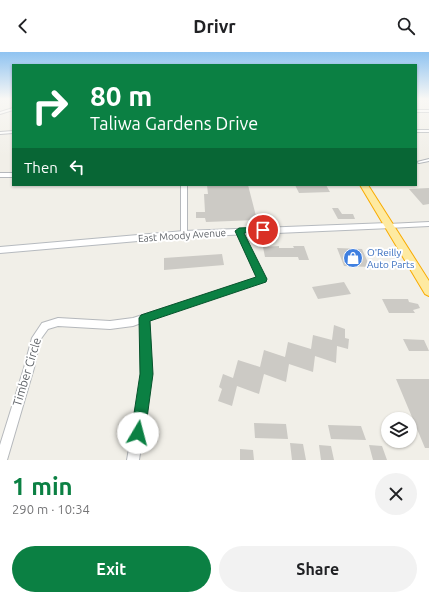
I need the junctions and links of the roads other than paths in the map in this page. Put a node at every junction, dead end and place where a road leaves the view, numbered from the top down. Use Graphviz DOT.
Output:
graph roads {
  1 [pos="417,131"];
  2 [pos="429,131"];
  3 [pos="12,132"];
  4 [pos="0,133"];
  5 [pos="429,160"];
  6 [pos="419,162"];
  7 [pos="0,175"];
  8 [pos="12,175"];
  9 [pos="184,186"];
  10 [pos="365,186"];
  11 [pos="429,224"];
  12 [pos="388,226"];
  13 [pos="239,231"];
  14 [pos="184,234"];
  15 [pos="0,250"];
  16 [pos="429,291"];
  17 [pos="145,318"];
  18 [pos="1,460"];
  19 [pos="133,460"];
  1 -- 2 [label="street"];
  3 -- 4 [label="street"];
  5 -- 6 [label="street"];
  7 -- 8 [label="street"];
  9 -- 14 [label="street"];
  10 -- 12 [label="highway"];
  11 -- 12 [label="street"];
  12 -- 13 [label="main road, East Moody Avenue"];
  12 -- 16 [label="highway"];
  13 -- 14 [label="main road, East Moody Avenue"];
  13 -- 17 [label="street, Timber Circle"];
  14 -- 15 [label="main road, East Moody Avenue"];
  17 -- 18 [label="street, Timber Circle"];
  17 -- 19 [label="street"];
}
